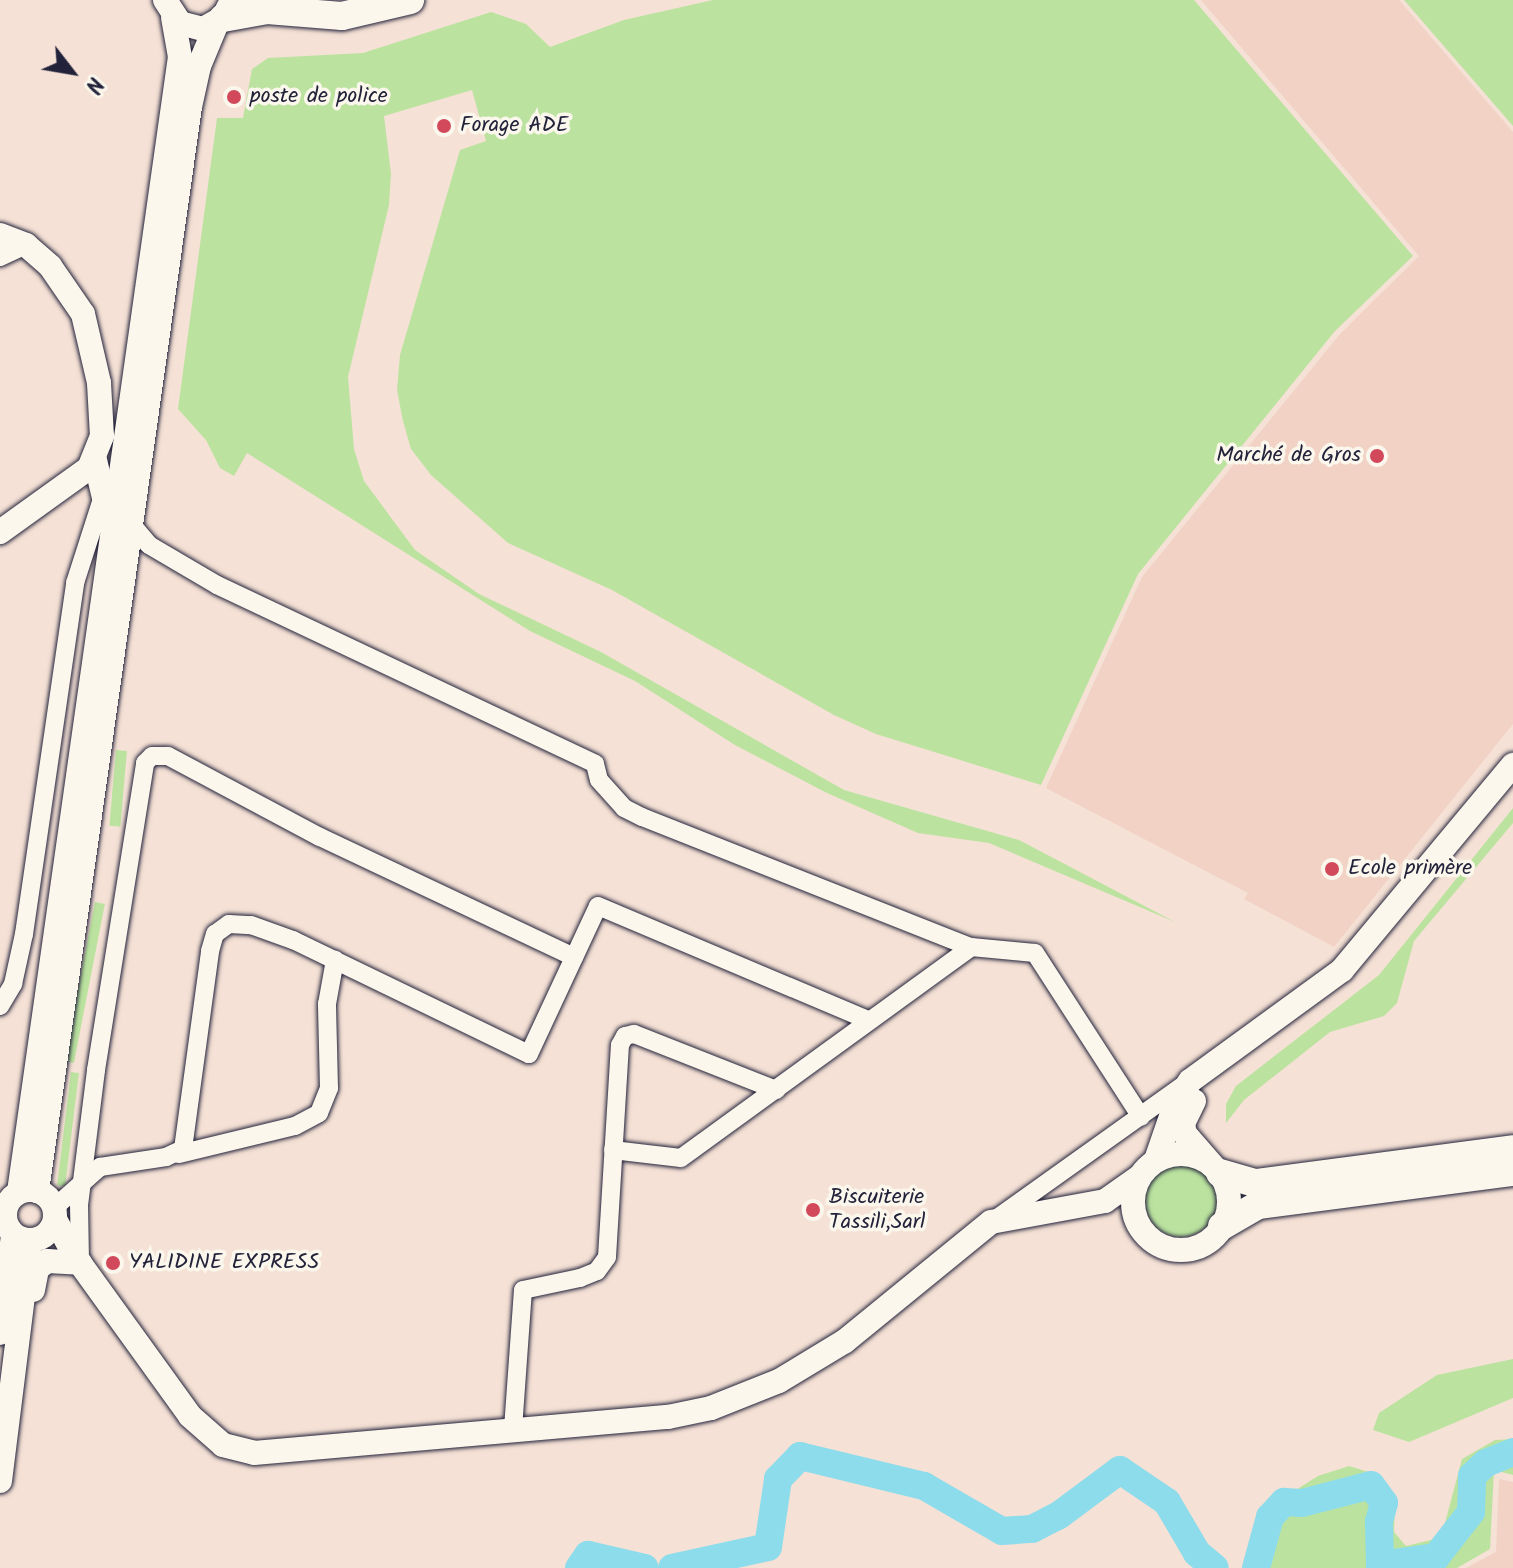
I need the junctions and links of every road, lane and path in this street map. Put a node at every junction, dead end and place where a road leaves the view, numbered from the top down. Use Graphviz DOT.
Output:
graph roads {
  1 [pos="410,0"];
  2 [pos="169,9"];
  3 [pos="224,14"];
  4 [pos="0,235"];
  5 [pos="26,245"];
  6 [pos="0,257"];
  7 [pos="95,460"];
  8 [pos="102,499"];
  9 [pos="124,531"];
  10 [pos="0,532"];
  11 [pos="159,551"];
  12 [pos="128,567"];
  13 [pos="1513,765"];
  14 [pos="1513,785"];
  15 [pos="971,947"];
  16 [pos="574,957"];
  17 [pos="335,960"];
  18 [pos="0,1006"];
  19 [pos="868,1020"];
  20 [pos="1190,1081"];
  21 [pos="776,1090"];
  22 [pos="1141,1117"];
  23 [pos="1513,1149"];
  24 [pos="613,1150"];
  25 [pos="179,1154"];
  26 [pos="1147,1169"];
  27 [pos="1216,1169"];
  28 [pos="1513,1172"];
  29 [pos="82,1184"];
  30 [pos="41,1203"];
  31 [pos="1080,1208"];
  32 [pos="991,1222"];
  33 [pos="1222,1226"];
  34 [pos="17,1229"];
  35 [pos="1158,1244"];
  36 [pos="77,1259"];
  37 [pos="0,1333"];
  38 [pos="14,1358"];
  39 [pos="513,1429"];
  40 [pos="0,1481"];
  1 -- 3 [label="highway"];
  2 -- 3 [label="main road"];
  2 -- 9 [label="main road"];
  3 -- 9 [label="main road"];
  4 -- 5 [label="main road"];
  5 -- 6 [label="street"];
  5 -- 7 [label="main road"];
  7 -- 8 [label="main road"];
  7 -- 10 [label="main road"];
  8 -- 9 [label="main road"];
  8 -- 18 [label="street"];
  9 -- 11 [label="street"];
  9 -- 12 [label="main road"];
  9 -- 30 [label="main road"];
  11 -- 12 [label="street"];
  11 -- 15 [label="street"];
  12 -- 30 [label="main road"];
  13 -- 20 [label="main road"];
  14 -- 27 [label="main road"];
  15 -- 19 [label="street"];
  15 -- 22 [label="street"];
  16 -- 17 [label="street"];
  16 -- 19 [label="street"];
  16 -- 29 [label="street"];
  17 -- 25 [label="street"];
  17 -- 25 [label="street"];
  19 -- 21 [label="street"];
  20 -- 22 [label="street"];
  20 -- 26 [label="main road"];
  21 -- 24 [label="street"];
  21 -- 24 [label="street"];
  22 -- 32 [label="street"];
  23 -- 27 [label="highway"];
  24 -- 39 [label="street"];
  25 -- 29 [label="street"];
  26 -- 27 [label="main road"];
  26 -- 31 [label="main road"];
  26 -- 35 [label="main road"];
  27 -- 33 [label="main road"];
  28 -- 33 [label="highway"];
  29 -- 30 [label="street"];
  29 -- 36 [label="street"];
  30 -- 34 [label="main road"];
  30 -- 34 [label="main road"];
  30 -- 36 [label="main road"];
  31 -- 32 [label="main road"];
  31 -- 35 [label="main road"];
  32 -- 39 [label="main road"];
  33 -- 35 [label="main road"];
  34 -- 36 [label="main road"];
  34 -- 37 [label="main road"];
  34 -- 38 [label="main road"];
  36 -- 38 [label="main road"];
  36 -- 39 [label="main road"];
  38 -- 40 [label="main road"];
}
